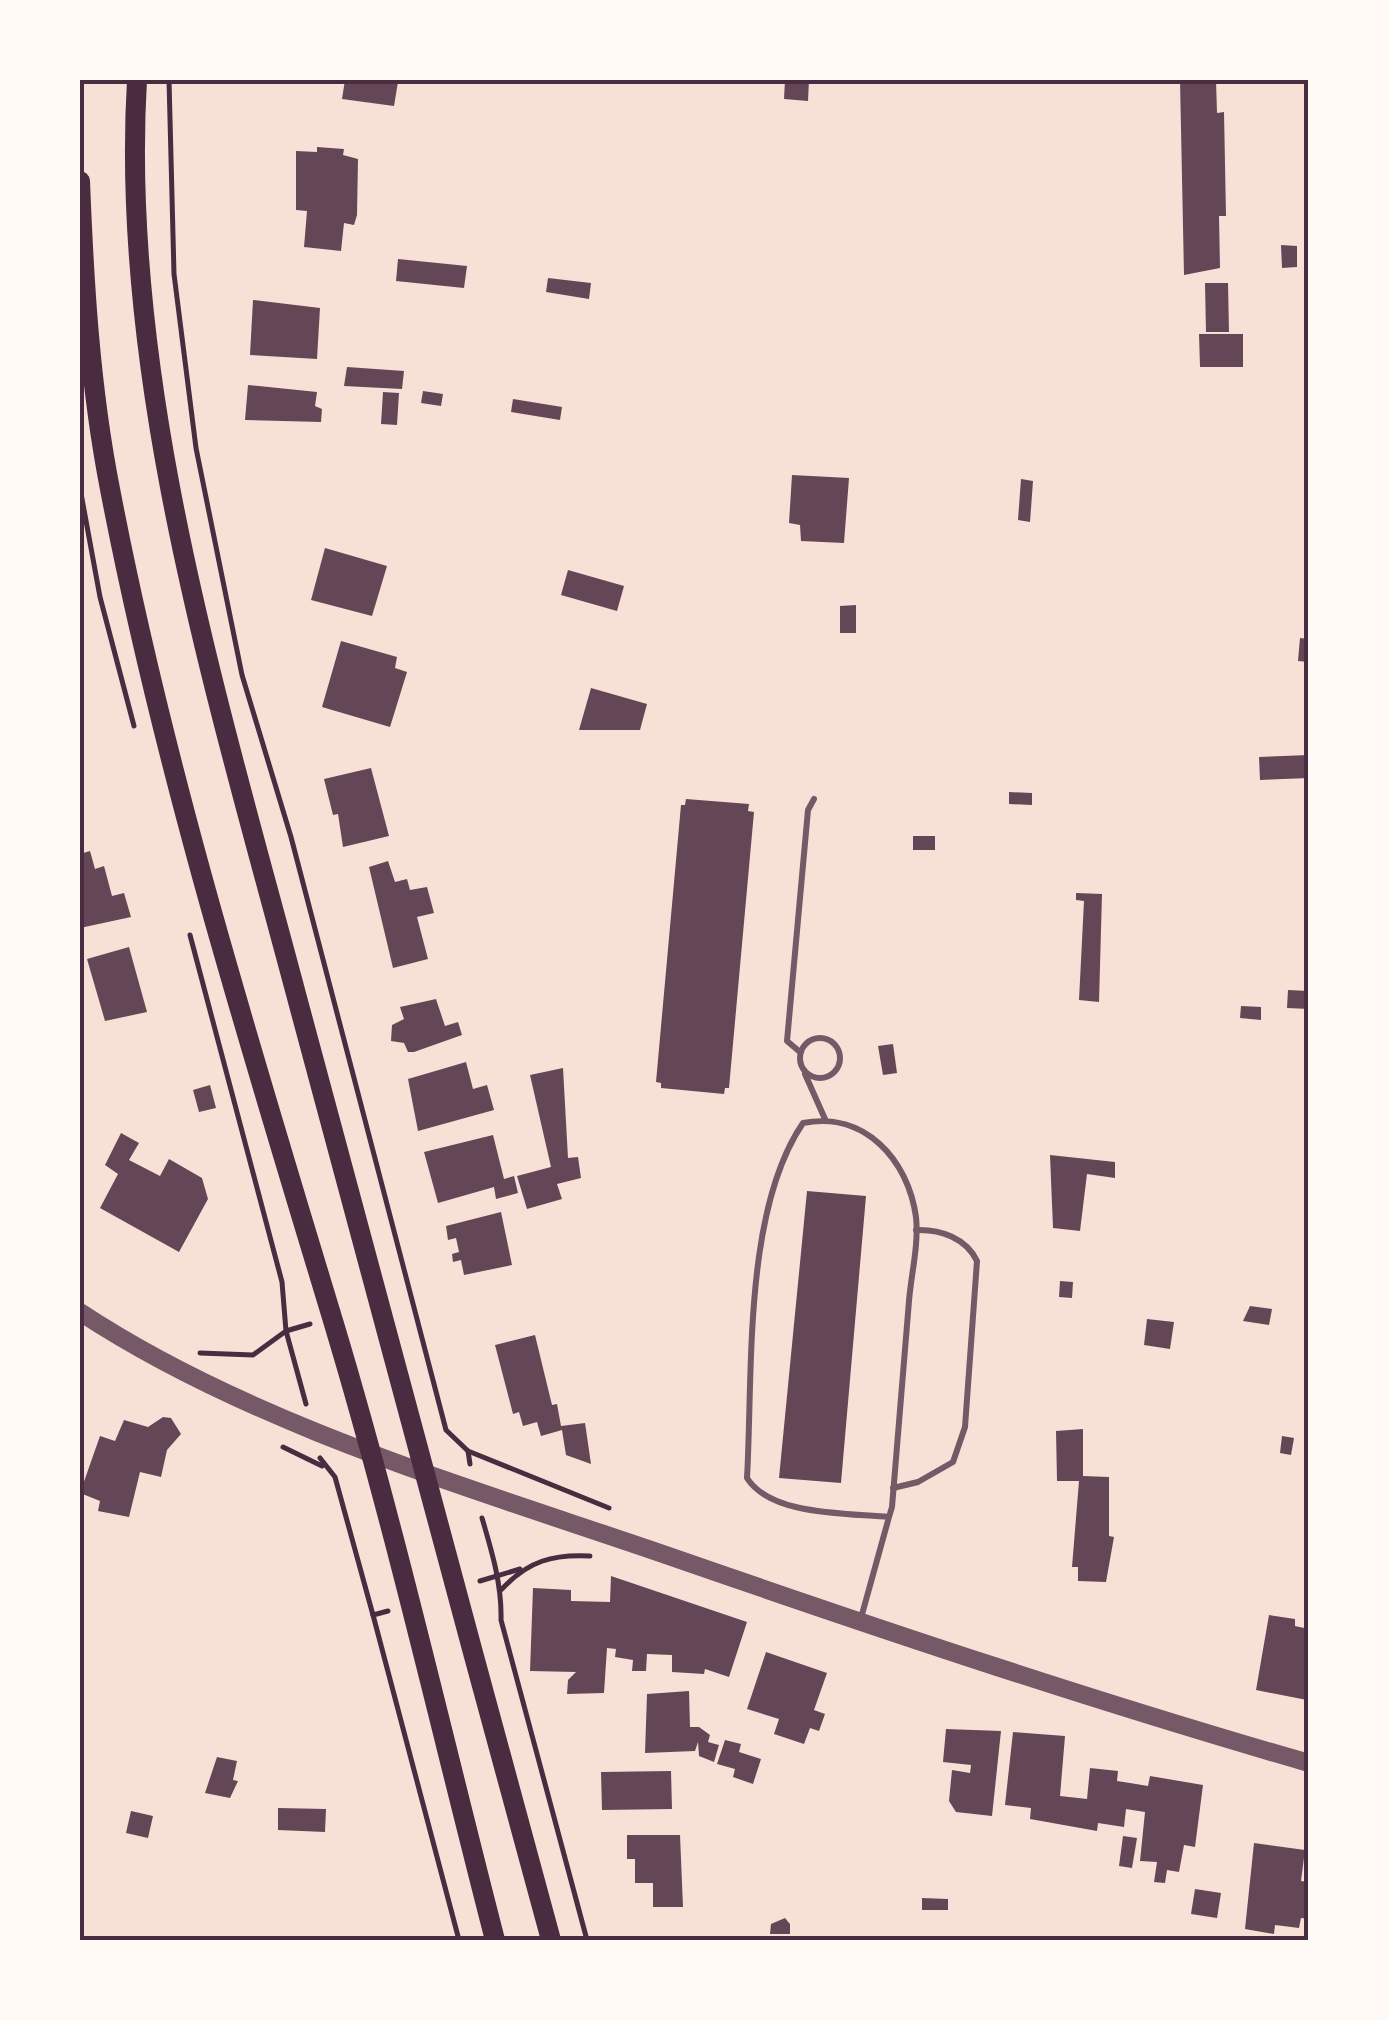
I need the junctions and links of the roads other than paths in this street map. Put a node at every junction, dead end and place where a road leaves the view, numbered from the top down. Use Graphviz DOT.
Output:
graph roads {
  1 [pos="137,80"];
  2 [pos="80,181"];
  3 [pos="814,799"];
  4 [pos="800,1052"];
  5 [pos="802,1066"];
  6 [pos="825,1119"];
  7 [pos="915,1230"];
  8 [pos="80,1312"];
  9 [pos="372,1452"];
  10 [pos="428,1474"];
  11 [pos="893,1488"];
  12 [pos="889,1517"];
  13 [pos="861,1620"];
  14 [pos="1309,1763"];
  15 [pos="495,1940"];
  16 [pos="551,1940"];
  1 -- 10 [label="main road"];
  2 -- 9 [label="main road"];
  3 -- 4 [label="lane"];
  4 -- 5 [label="lane"];
  4 -- 5 [label="lane"];
  5 -- 6 [label="lane"];
  6 -- 7 [label="lane"];
  6 -- 12 [label="lane"];
  7 -- 11 [label="lane"];
  7 -- 11 [label="lane"];
  8 -- 9 [label="street"];
  9 -- 10 [label="street"];
  9 -- 15 [label="main road"];
  10 -- 13 [label="street"];
  10 -- 16 [label="main road"];
  11 -- 12 [label="lane"];
  12 -- 13 [label="lane"];
  13 -- 14 [label="street"];
}
